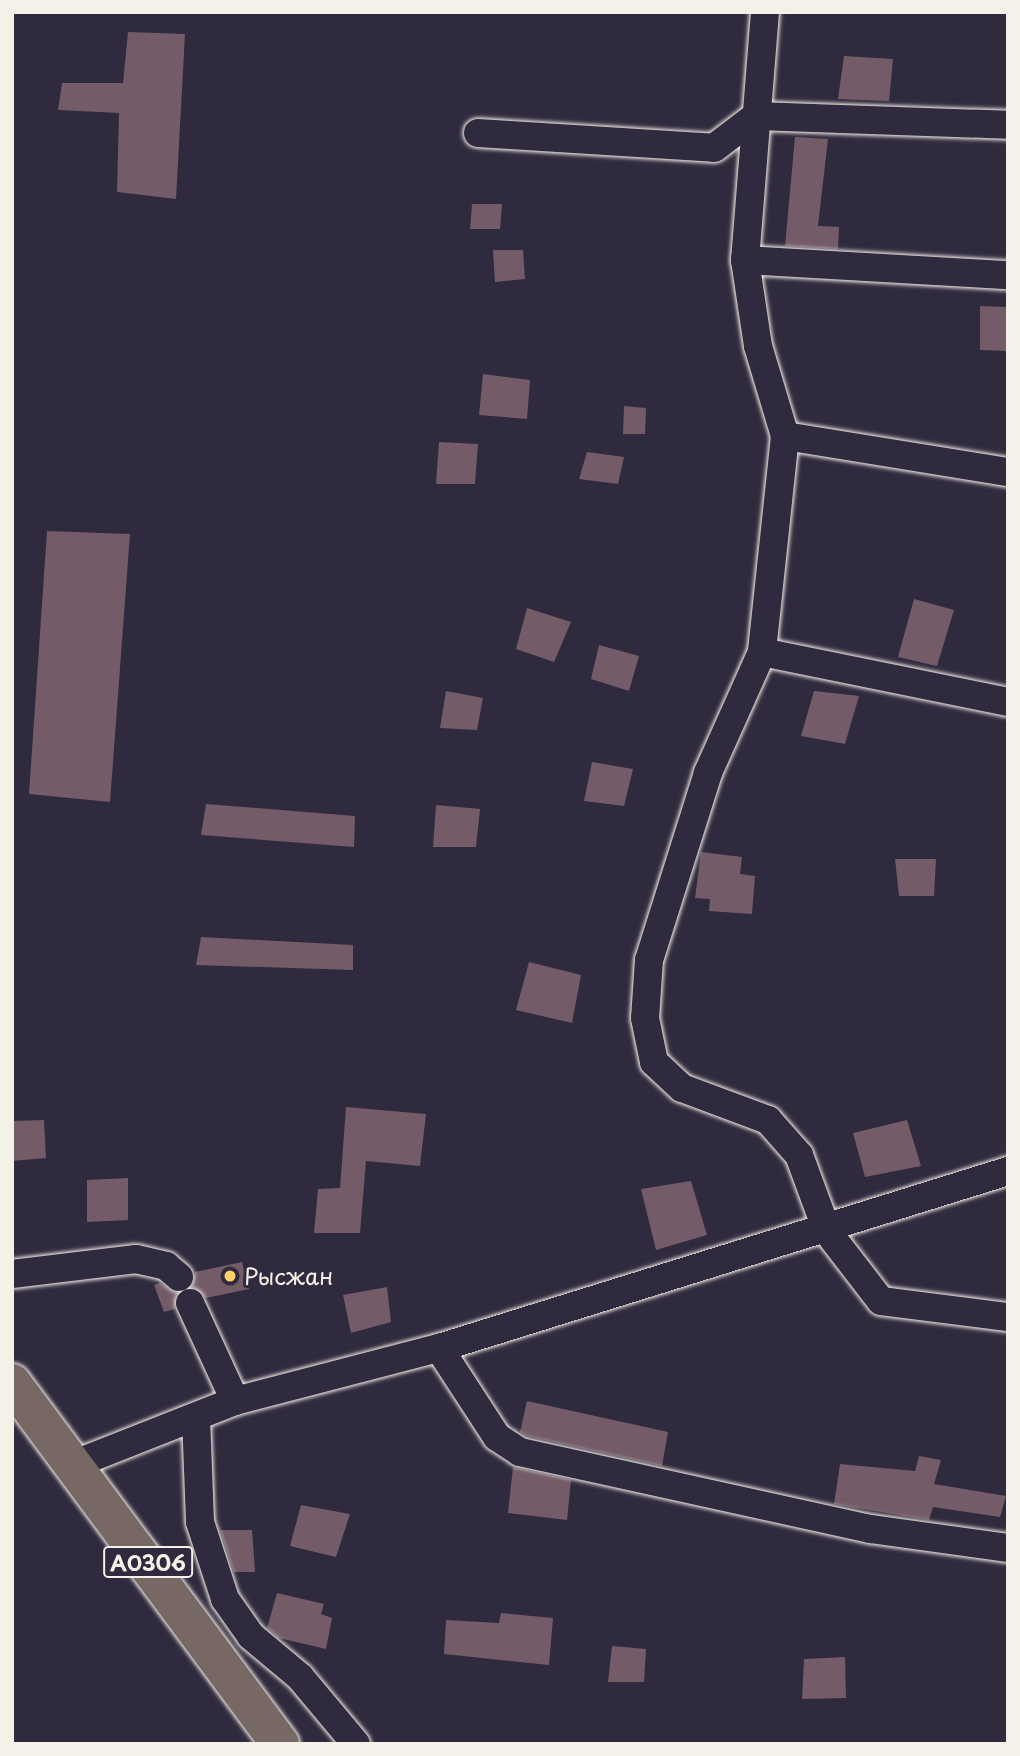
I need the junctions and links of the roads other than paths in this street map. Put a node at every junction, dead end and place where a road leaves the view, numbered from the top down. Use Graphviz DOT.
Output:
graph roads {
  1 [pos="765,12"];
  2 [pos="756,116"];
  3 [pos="1008,125"];
  4 [pos="478,133"];
  5 [pos="745,260"];
  6 [pos="1008,275"];
  7 [pos="785,436"];
  8 [pos="1008,472"];
  9 [pos="762,652"];
  10 [pos="1008,702"];
  11 [pos="1008,1171"];
  12 [pos="827,1231"];
  13 [pos="12,1274"];
  14 [pos="179,1277"];
  15 [pos="190,1303"];
  16 [pos="1008,1317"];
  17 [pos="439,1349"];
  18 [pos="12,1383"];
  19 [pos="235,1401"];
  20 [pos="196,1417"];
  21 [pos="30,1425"];
  22 [pos="75,1464"];
  23 [pos="1008,1548"];
  24 [pos="280,1744"];
  25 [pos="356,1744"];
  1 -- 2 [label="street"];
  2 -- 3 [label="street"];
  2 -- 4 [label="street"];
  2 -- 5 [label="street"];
  5 -- 6 [label="street"];
  5 -- 7 [label="street"];
  7 -- 8 [label="street"];
  7 -- 9 [label="street"];
  9 -- 10 [label="street"];
  9 -- 12 [label="street"];
  11 -- 12 [label="street"];
  12 -- 16 [label="street"];
  12 -- 17 [label="street"];
  13 -- 14 [label="street"];
  15 -- 19 [label="street"];
  17 -- 19 [label="street"];
  17 -- 23 [label="street"];
  18 -- 21 [label="highway, A0306"];
  19 -- 20 [label="street"];
  20 -- 22 [label="street"];
  20 -- 25 [label="street"];
  21 -- 22 [label="highway, A0306"];
  22 -- 24 [label="highway, A0306"];
}
